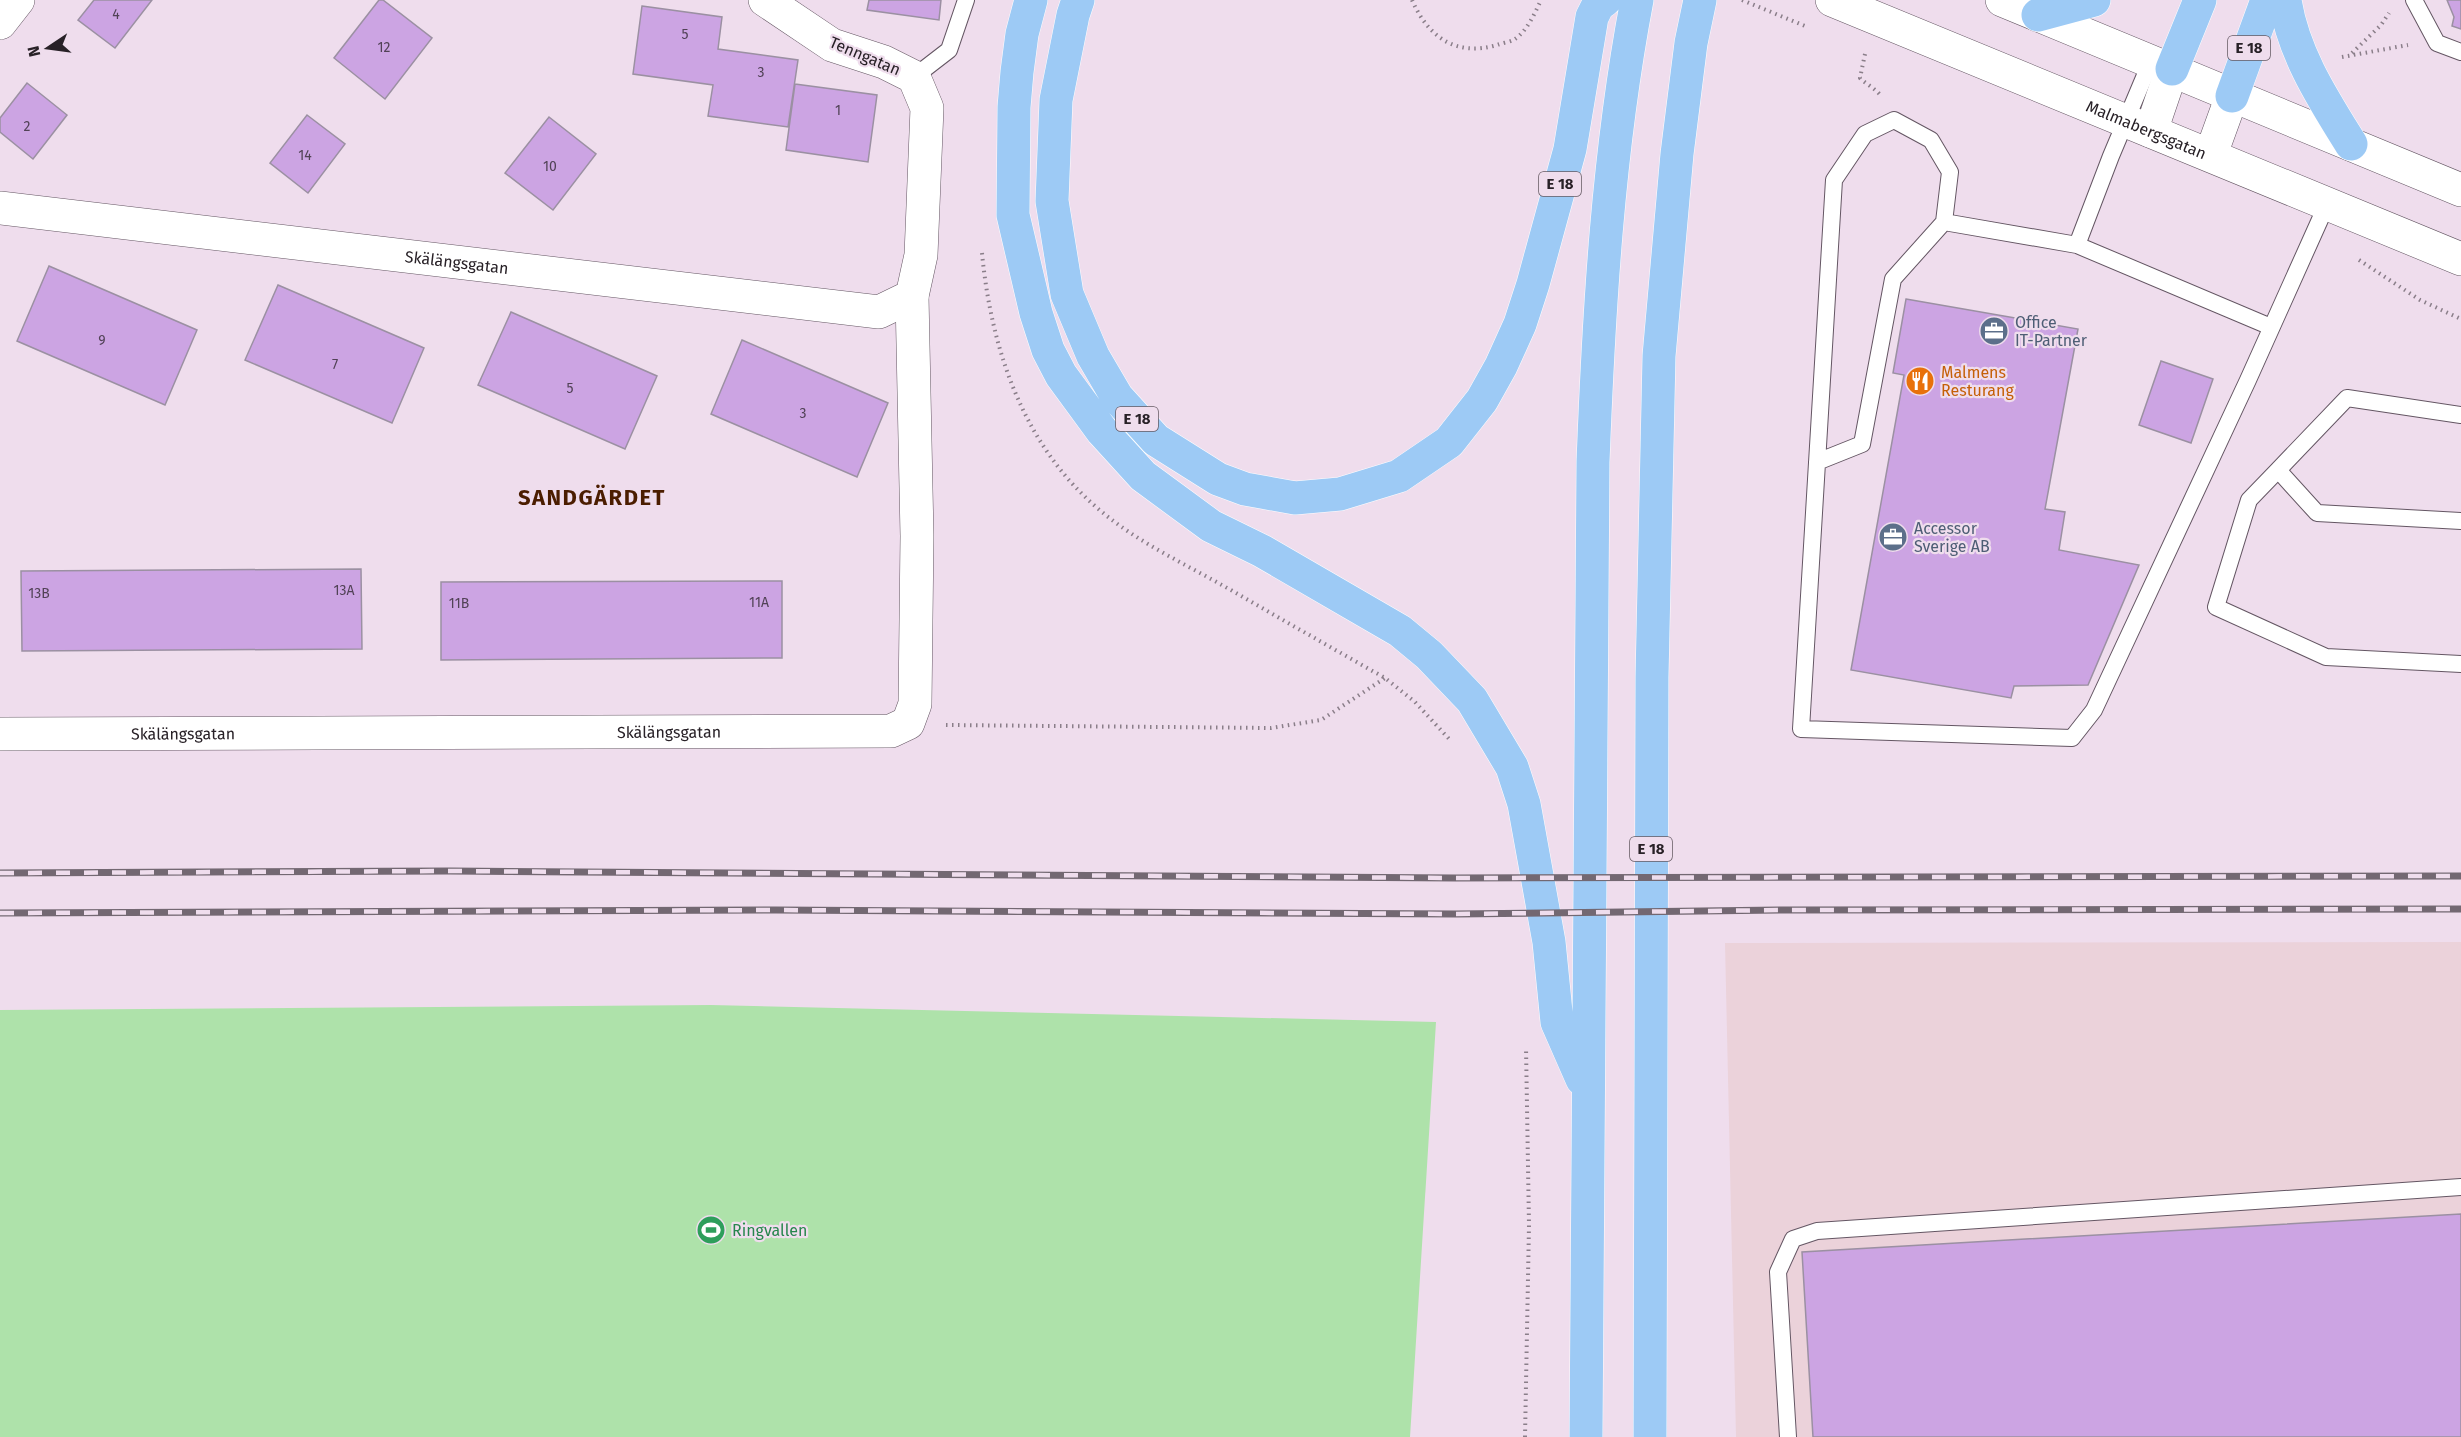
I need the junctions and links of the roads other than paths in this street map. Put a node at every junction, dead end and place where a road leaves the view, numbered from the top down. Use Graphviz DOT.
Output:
graph roads {
  1 [pos="18,0"];
  2 [pos="765,0"];
  3 [pos="966,0"];
  4 [pos="1031,0"];
  5 [pos="1078,0"];
  6 [pos="1605,0"];
  7 [pos="1637,0"];
  8 [pos="1700,0"];
  9 [pos="1832,0"];
  10 [pos="2002,0"];
  11 [pos="2094,0"];
  12 [pos="2200,0"];
  13 [pos="2267,0"];
  14 [pos="2285,0"];
  15 [pos="2414,0"];
  16 [pos="2038,15"];
  17 [pos="0,23"];
  18 [pos="2461,52"];
  19 [pos="2162,65"];
  20 [pos="914,77"];
  21 [pos="2232,96"];
  22 [pos="2139,126"];
  23 [pos="2351,144"];
  24 [pos="2211,154"];
  25 [pos="2461,190"];
  26 [pos="2326,204"];
  27 [pos="0,208"];
  28 [pos="1944,222"];
  29 [pos="2077,245"];
  30 [pos="2461,259"];
  31 [pos="912,296"];
  32 [pos="2271,327"];
  33 [pos="2461,415"];
  34 [pos="1817,462"];
  35 [pos="2278,470"];
  36 [pos="2461,521"];
  37 [pos="2461,664"];
  38 [pos="0,734"];
  39 [pos="1587,1089"];
  40 [pos="2461,1187"];
  41 [pos="1586,1437"];
  42 [pos="1650,1437"];
  43 [pos="1788,1437"];
  1 -- 17 [label="street"];
  2 -- 20 [label="street, Tenngatan"];
  3 -- 20 [label="lane"];
  4 -- 39 [label="highway, E 18"];
  5 -- 6 [label="highway, E 18"];
  7 -- 39 [label="highway, E 18"];
  8 -- 42 [label="highway, E 18"];
  9 -- 22 [label="street, Malmabergsgatan"];
  10 -- 16 [label="street"];
  11 -- 16 [label="highway"];
  12 -- 19 [label="highway"];
  13 -- 21 [label="highway, E 18"];
  14 -- 23 [label="highway"];
  15 -- 18 [label="lane"];
  16 -- 19 [label="street"];
  19 -- 21 [label="street"];
  19 -- 22 [label="street"];
  20 -- 31 [label="street, Tenngatan"];
  21 -- 23 [label="street"];
  21 -- 24 [label="street"];
  22 -- 24 [label="street, Malmabergsgatan"];
  22 -- 29 [label="lane"];
  23 -- 25 [label="street"];
  24 -- 26 [label="street, Malmabergsgatan"];
  26 -- 30 [label="street, Malmabergsgatan"];
  26 -- 32 [label="lane"];
  27 -- 31 [label="street, Skälängsgatan"];
  28 -- 29 [label="lane"];
  28 -- 34 [label="lane"];
  28 -- 34 [label="lane"];
  29 -- 32 [label="lane"];
  31 -- 38 [label="street, Skälängsgatan"];
  32 -- 34 [label="lane"];
  33 -- 35 [label="lane"];
  35 -- 36 [label="lane"];
  35 -- 37 [label="lane"];
  39 -- 41 [label="highway, E 18"];
  40 -- 43 [label="lane"];
}
